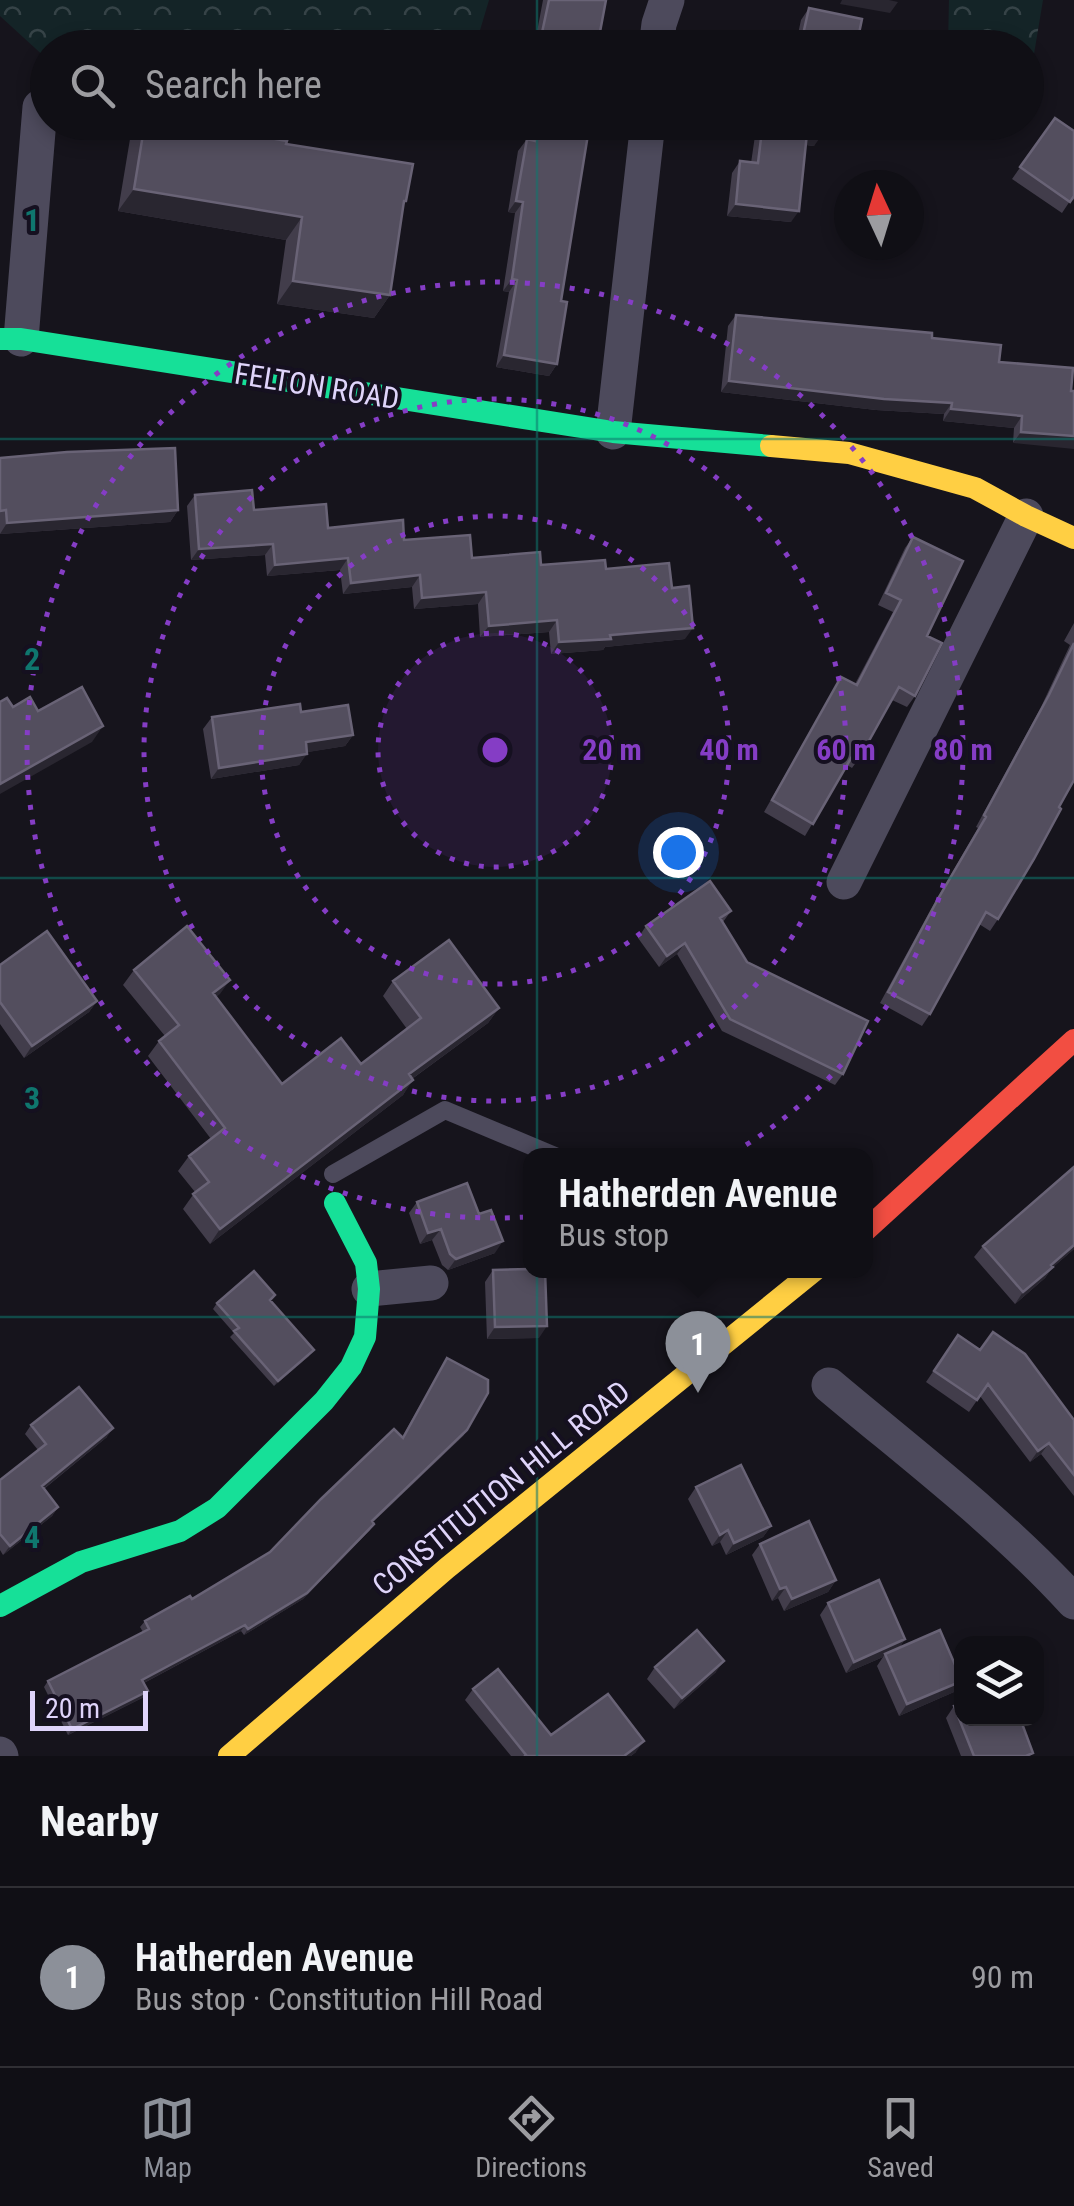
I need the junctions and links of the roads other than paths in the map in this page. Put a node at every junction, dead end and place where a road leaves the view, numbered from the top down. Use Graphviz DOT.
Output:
graph roads {
  1 [pos="667,0"];
  2 [pos="658,30"];
  3 [pos="36,140"];
  4 [pos="646,140"];
  5 [pos="11,339"];
  6 [pos="614,432"];
  7 [pos="1026,516"];
  8 [pos="1074,538"];
  9 [pos="844,882"];
  10 [pos="1074,1040"];
  11 [pos="536,1148"];
  12 [pos="333,1174"];
  13 [pos="336,1203"];
  14 [pos="873,1224"];
  15 [pos="796,1278"];
  16 [pos="431,1284"];
  17 [pos="369,1289"];
  18 [pos="830,1385"];
  19 [pos="1074,1602"];
  20 [pos="0,1606"];
  21 [pos="229,1756"];
  1 -- 2 [label="street"];
  3 -- 5 [label="street, FELTON ROAD"];
  4 -- 6 [label="street"];
  5 -- 6 [label="street, FELTON ROAD"];
  6 -- 7 [label="street, FELTON ROAD"];
  7 -- 8 [label="street, FELTON ROAD"];
  7 -- 9 [label="street"];
  10 -- 14 [label="street"];
  11 -- 12 [label="lane"];
  13 -- 17 [label="street"];
  15 -- 21 [label="street, CONSTITUTION HILL ROAD"];
  16 -- 17 [label="street"];
  17 -- 20 [label="street"];
  18 -- 19 [label="street"];
}
